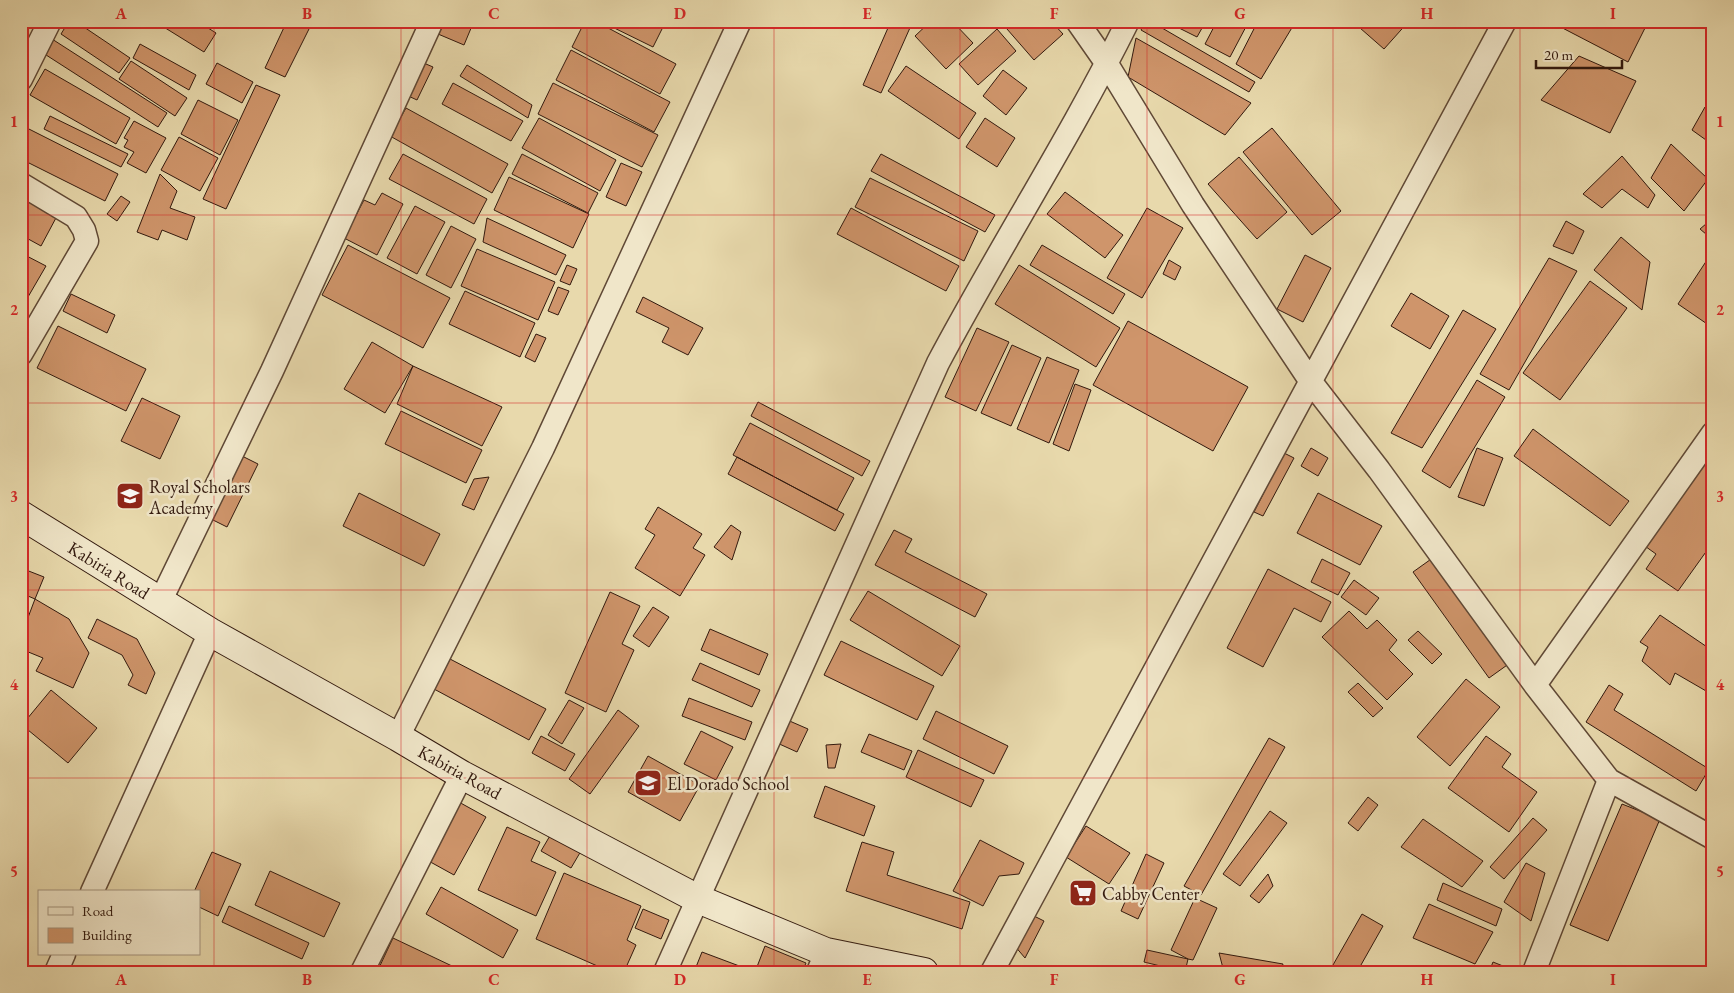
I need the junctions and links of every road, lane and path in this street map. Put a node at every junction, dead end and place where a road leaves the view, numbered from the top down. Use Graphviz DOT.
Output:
graph roads {
  1 [pos="50,21"];
  2 [pos="432,21"];
  3 [pos="740,21"];
  4 [pos="1077,21"];
  5 [pos="1128,21"];
  6 [pos="1505,21"];
  7 [pos="1107,64"];
  8 [pos="21,79"];
  9 [pos="21,184"];
  10 [pos="21,354"];
  11 [pos="1311,382"];
  12 [pos="1713,433"];
  13 [pos="21,515"];
  14 [pos="160,602"];
  15 [pos="210,632"];
  16 [pos="1535,685"];
  17 [pos="398,737"];
  18 [pos="462,776"];
  19 [pos="1609,780"];
  20 [pos="1713,838"];
  21 [pos="93,890"];
  22 [pos="698,899"];
  23 [pos="63,956"];
  24 [pos="822,962"];
  25 [pos="56,972"];
  26 [pos="362,972"];
  27 [pos="666,972"];
  28 [pos="924,972"];
  29 [pos="992,972"];
  30 [pos="1534,972"];
  1 -- 8 [label="street"];
  2 -- 14 [label="street"];
  3 -- 17 [label="street"];
  4 -- 7 [label="street"];
  5 -- 7 [label="street"];
  6 -- 11 [label="street"];
  7 -- 11 [label="street"];
  7 -- 22 [label="street"];
  9 -- 10 [label="street"];
  11 -- 16 [label="street"];
  11 -- 29 [label="street"];
  12 -- 16 [label="street"];
  13 -- 14 [label="main road, Kabiria Road"];
  14 -- 15 [label="main road, Kabiria Road"];
  15 -- 17 [label="main road, Kabiria Road"];
  15 -- 21 [label="street"];
  16 -- 19 [label="street"];
  17 -- 18 [label="main road, Kabiria Road"];
  18 -- 22 [label="main road, Kabiria Road"];
  18 -- 26 [label="street"];
  19 -- 20 [label="street"];
  19 -- 30 [label="street"];
  22 -- 24 [label="main road, Kabiria Road"];
  22 -- 27 [label="street"];
  23 -- 25 [label="street"];
  24 -- 28 [label="main road, Kabiria Road"];
}
